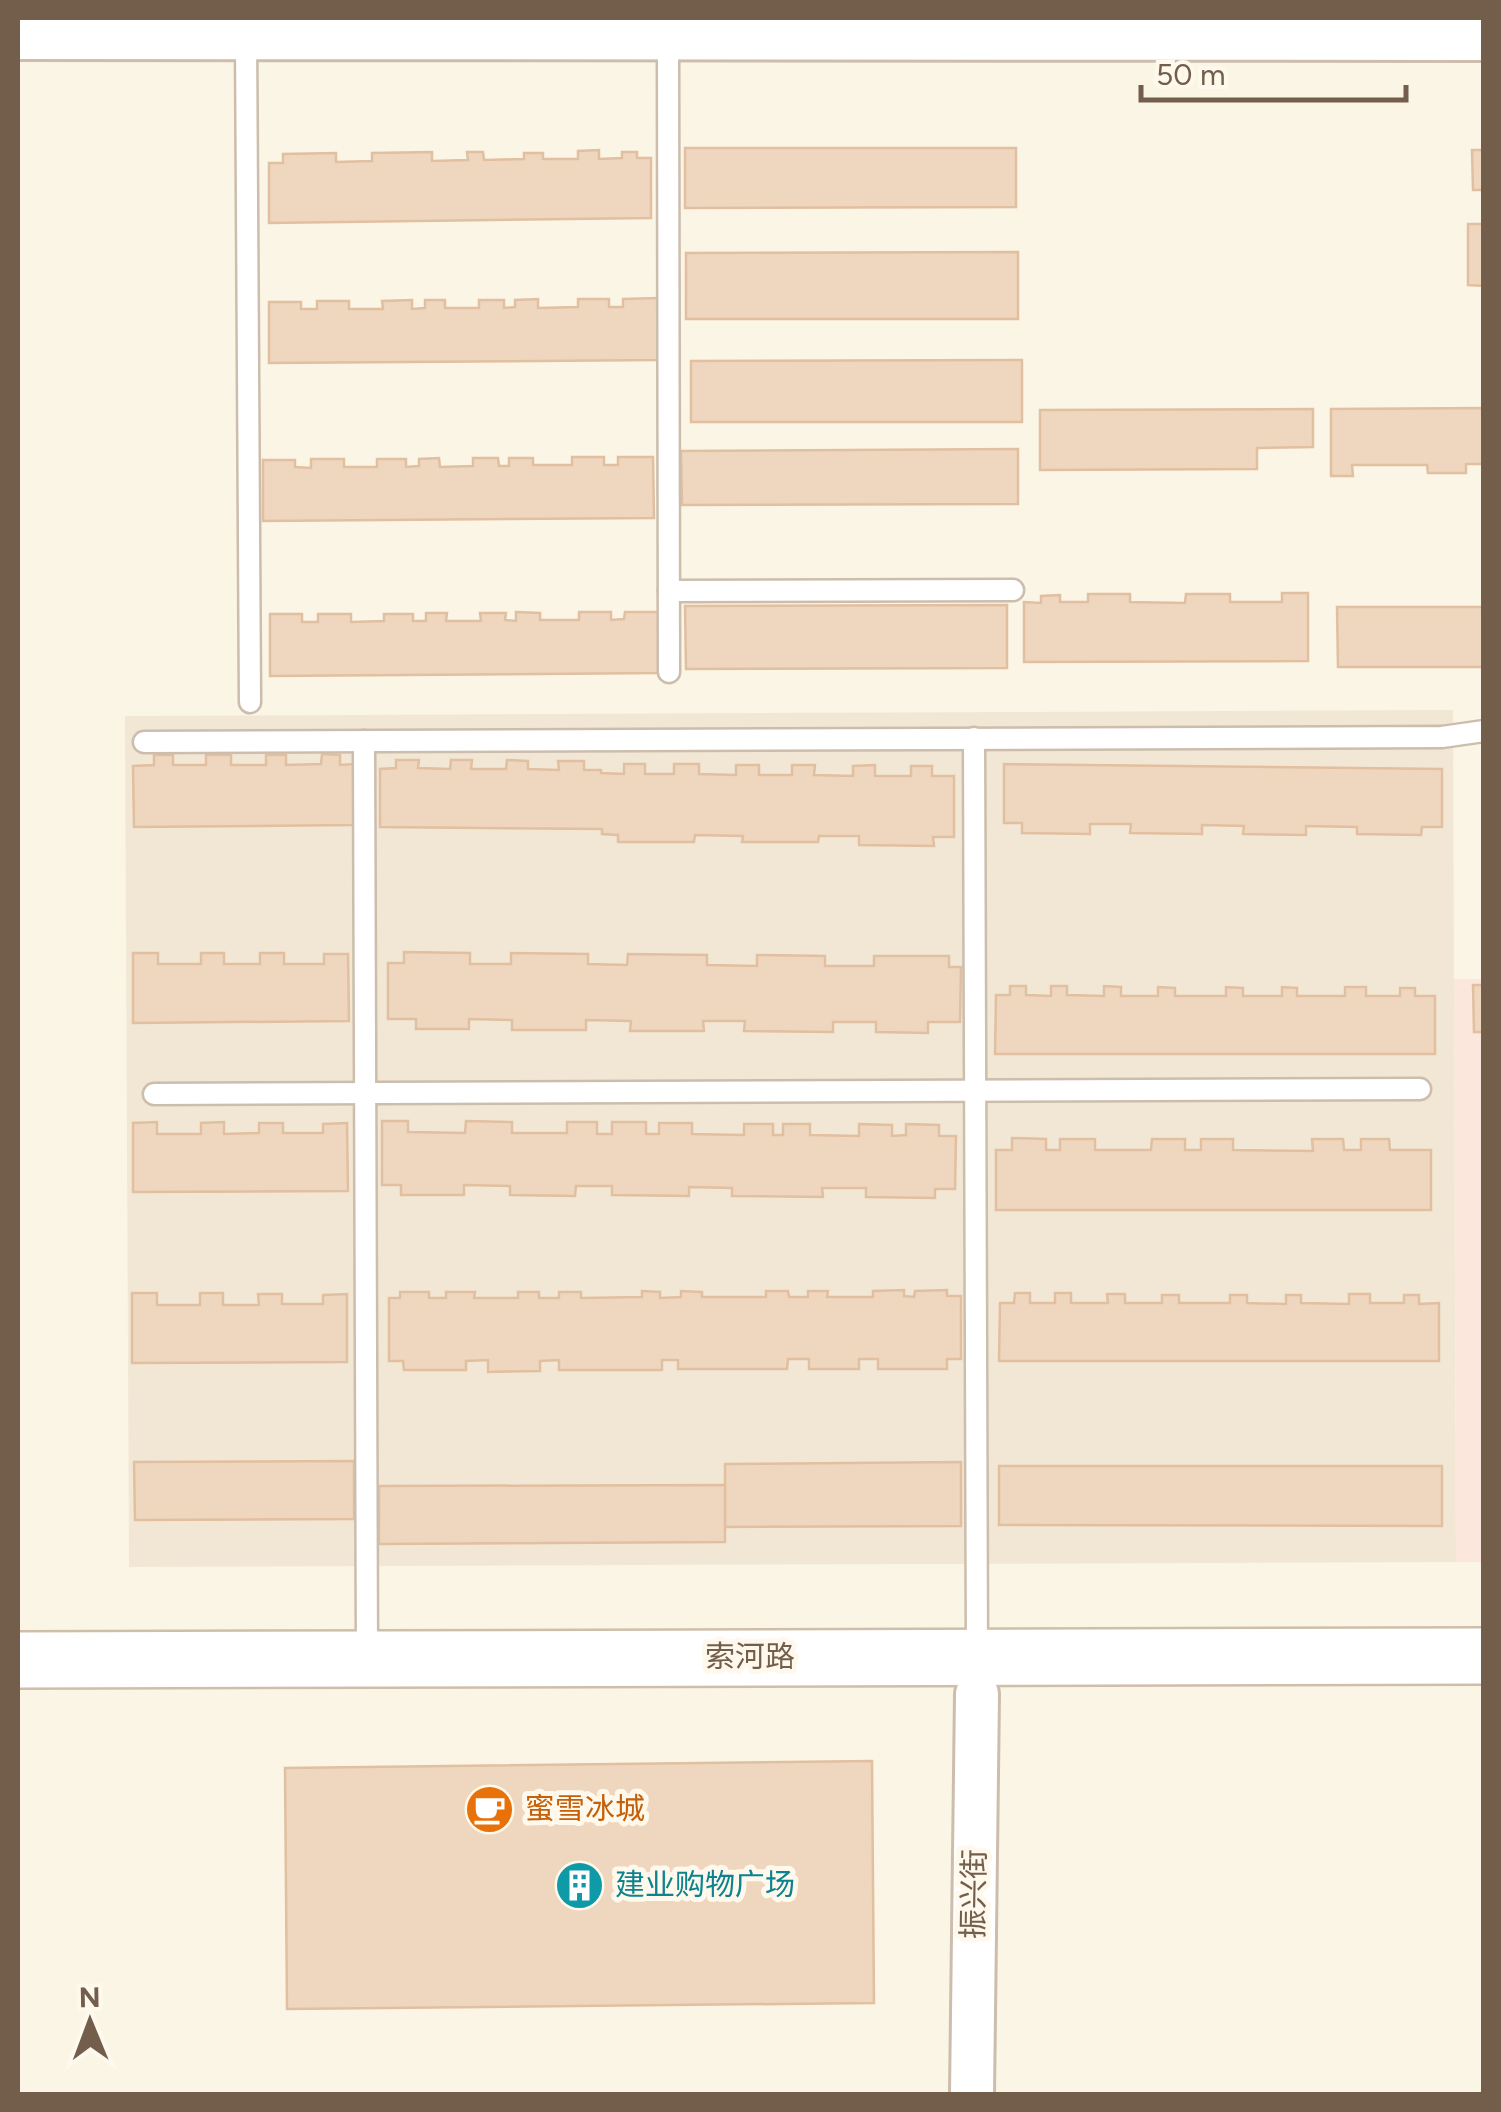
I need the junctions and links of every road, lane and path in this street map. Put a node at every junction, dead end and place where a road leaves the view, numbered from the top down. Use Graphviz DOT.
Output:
graph roads {
  1 [pos="312,26"];
  2 [pos="18,34"];
  3 [pos="246,34"];
  4 [pos="668,34"];
  5 [pos="1484,34"];
  6 [pos="1013,590"];
  7 [pos="669,591"];
  8 [pos="669,672"];
  9 [pos="250,702"];
  10 [pos="1484,731"];
  11 [pos="974,738"];
  12 [pos="364,741"];
  13 [pos="144,742"];
  14 [pos="1420,1089"];
  15 [pos="975,1091"];
  16 [pos="365,1093"];
  17 [pos="154,1094"];
  18 [pos="1484,1656"];
  19 [pos="368,1659"];
  20 [pos="18,1660"];
  21 [pos="977,1675"];
  22 [pos="1484,1694"];
  23 [pos="18,1698"];
  24 [pos="972,2094"];
  1 -- 3 [label="street"];
  1 -- 4 [label="street"];
  2 -- 3 [label="street"];
  3 -- 9 [label="lane"];
  4 -- 5 [label="street"];
  4 -- 7 [label="lane"];
  6 -- 7 [label="lane"];
  7 -- 8 [label="lane"];
  10 -- 11 [label="lane"];
  11 -- 12 [label="lane"];
  11 -- 15 [label="lane"];
  12 -- 13 [label="lane"];
  12 -- 16 [label="lane"];
  14 -- 15 [label="lane"];
  15 -- 16 [label="lane"];
  15 -- 21 [label="lane"];
  16 -- 17 [label="lane"];
  16 -- 19 [label="lane"];
  18 -- 21 [label="main road, 索河路"];
  19 -- 20 [label="main road, 索河路"];
  19 -- 21 [label="main road, 索河路"];
  21 -- 22 [label="main road, 索河路"];
  21 -- 23 [label="main road, 索河路"];
  21 -- 24 [label="street, 振兴街"];
}
